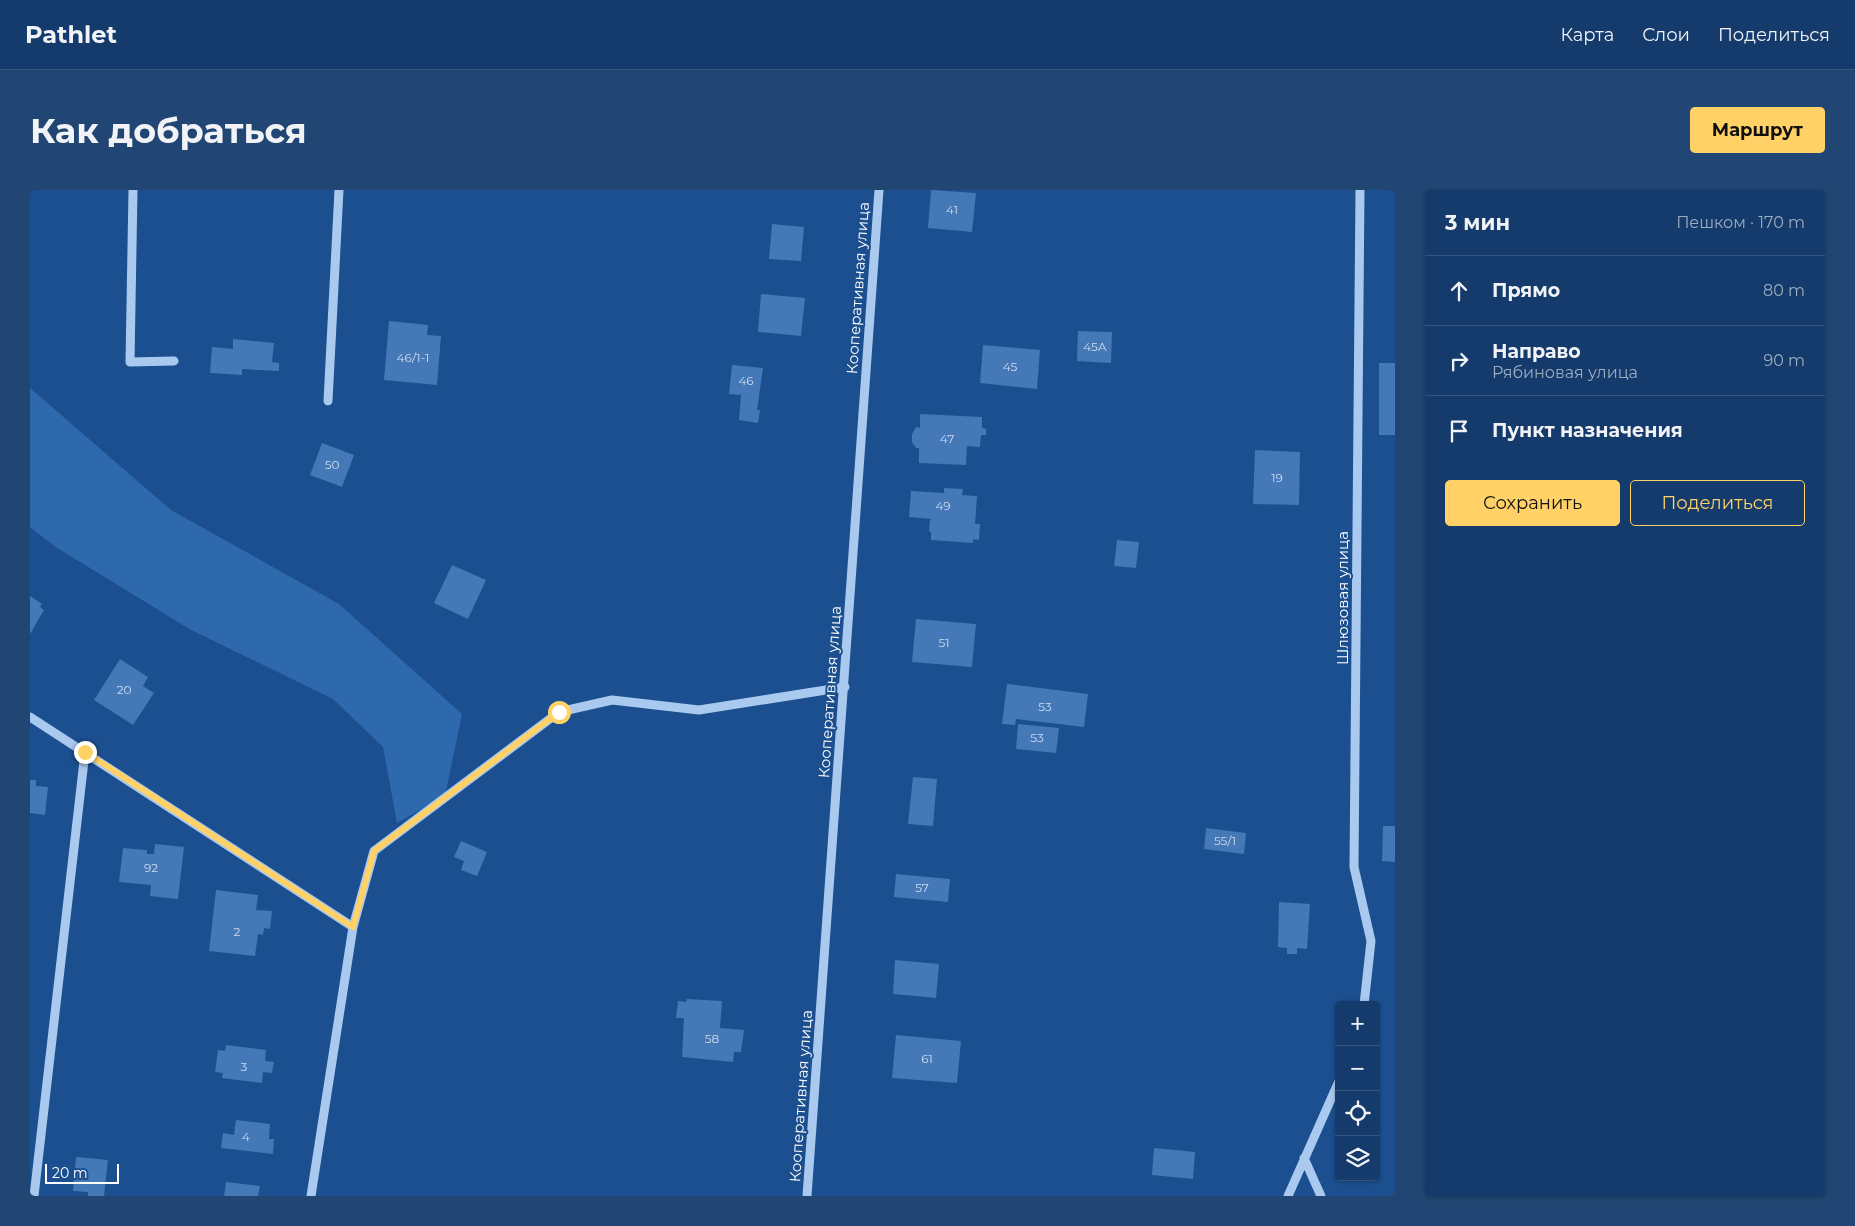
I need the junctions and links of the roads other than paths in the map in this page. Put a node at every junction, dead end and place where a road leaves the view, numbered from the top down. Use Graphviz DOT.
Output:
graph roads {
  1 [pos="133,190"];
  2 [pos="339,190"];
  3 [pos="879,190"];
  4 [pos="1360,190"];
  5 [pos="174,361"];
  6 [pos="328,401"];
  7 [pos="845,687"];
  8 [pos="30,718"];
  9 [pos="85,752"];
  10 [pos="353,927"];
  11 [pos="1364,1001"];
  12 [pos="1335,1090"];
  13 [pos="1304,1158"];
  14 [pos="34,1196"];
  15 [pos="311,1196"];
  16 [pos="807,1196"];
  17 [pos="1288,1196"];
  18 [pos="1321,1196"];
  1 -- 5 [label="street"];
  2 -- 6 [label="street"];
  3 -- 7 [label="street, Кооперативная улица"];
  4 -- 11 [label="street, Шлюзовая улица"];
  7 -- 10 [label="street"];
  7 -- 16 [label="street, Кооперативная улица"];
  8 -- 9 [label="street"];
  9 -- 10 [label="street"];
  9 -- 14 [label="street"];
  10 -- 15 [label="street"];
  12 -- 13 [label="street"];
  13 -- 17 [label="street"];
  13 -- 18 [label="street"];
}
